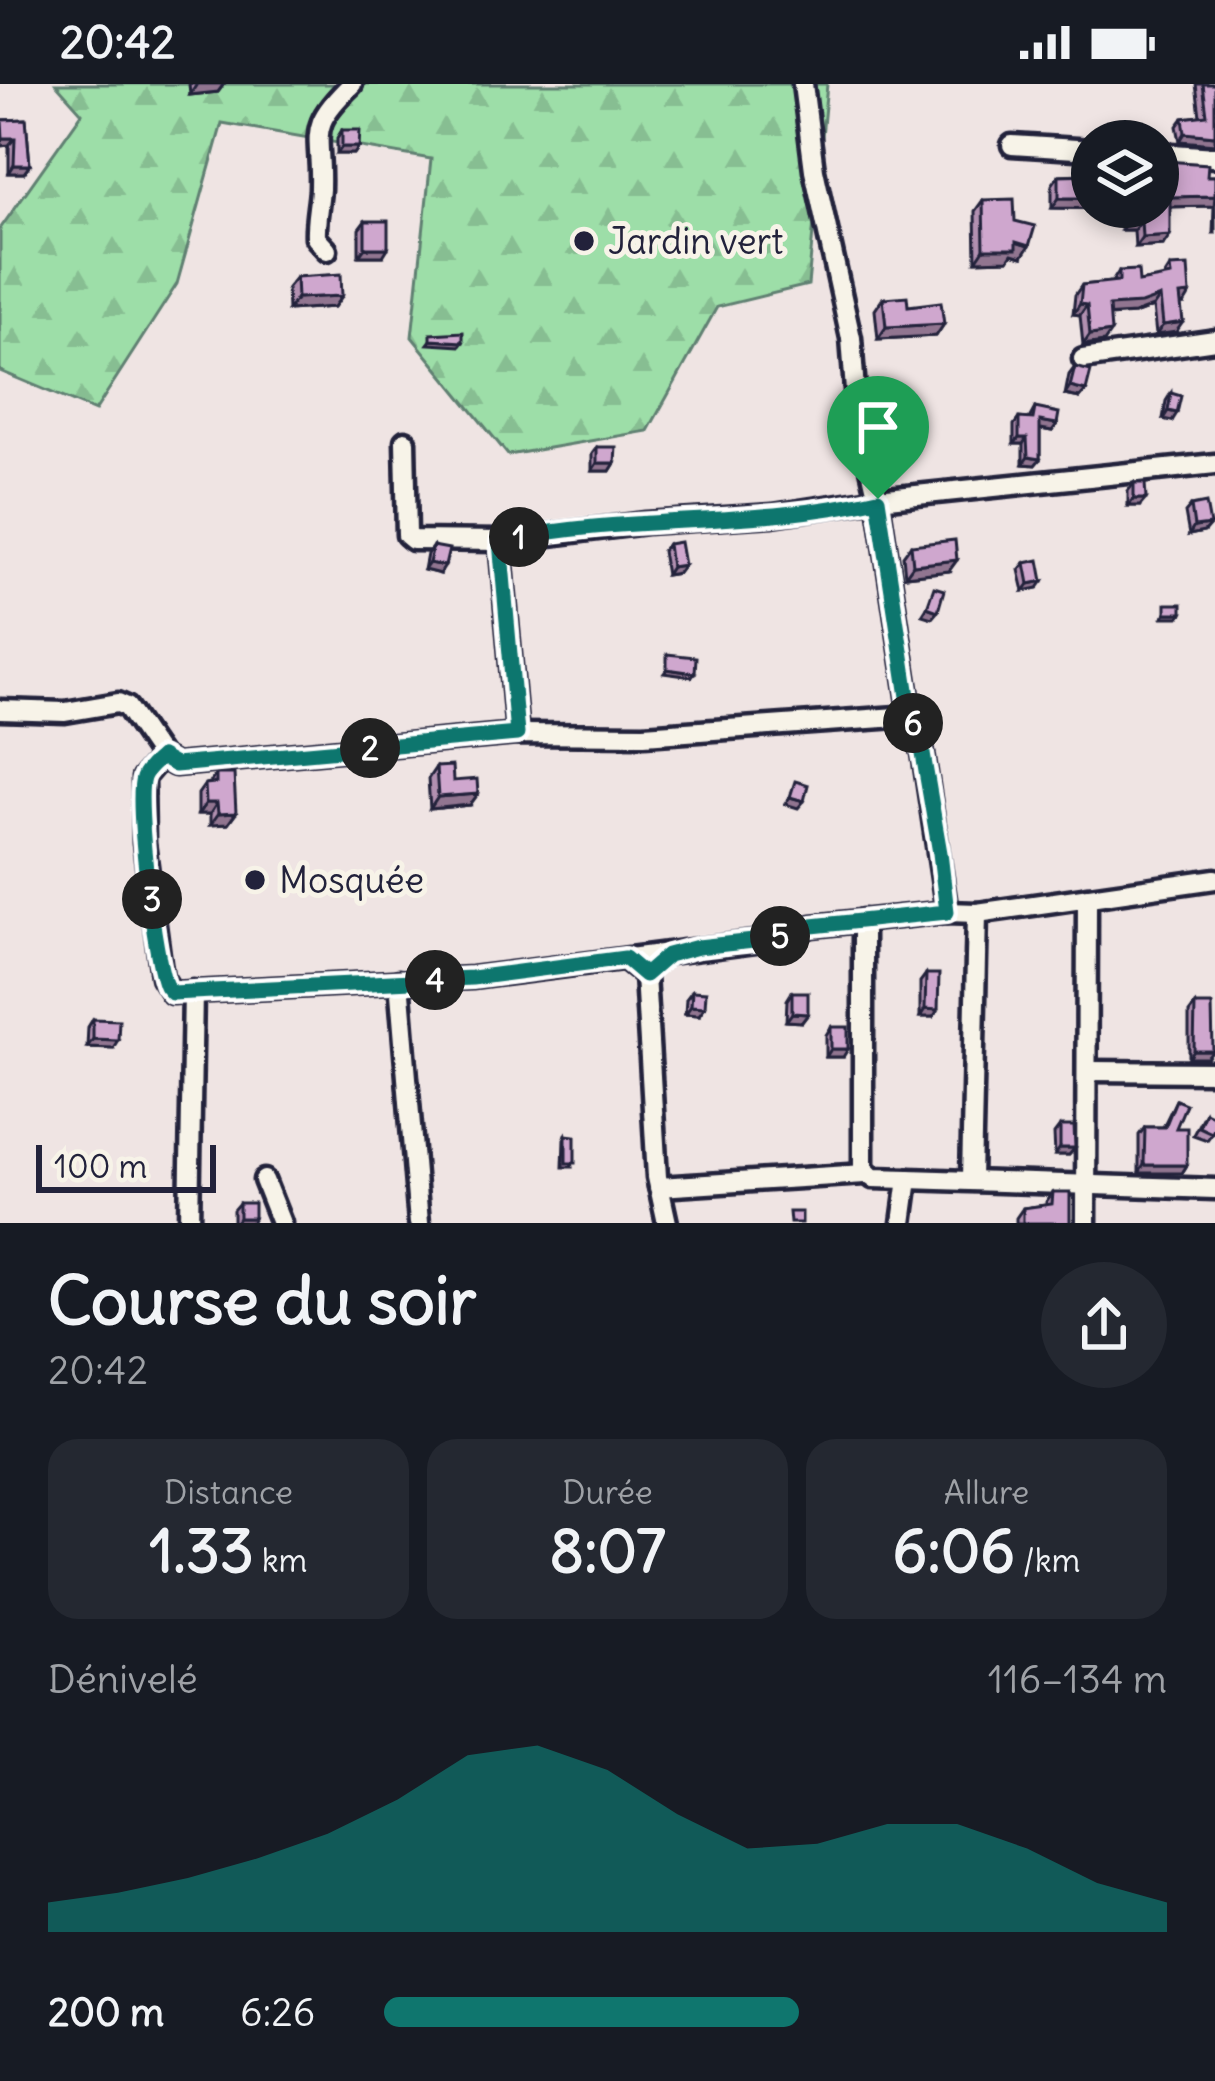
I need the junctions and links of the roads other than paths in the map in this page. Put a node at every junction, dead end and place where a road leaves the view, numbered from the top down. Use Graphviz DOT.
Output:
graph roads {
  1 [pos="352,84"];
  2 [pos="803,84"];
  3 [pos="1012,145"];
  4 [pos="1071,149"];
  5 [pos="1179,154"];
  6 [pos="1215,157"];
  7 [pos="327,250"];
  8 [pos="1215,340"];
  9 [pos="1083,359"];
  10 [pos="404,441"];
  11 [pos="1215,464"];
  12 [pos="878,499"];
  13 [pos="500,541"];
  14 [pos="0,710"];
  15 [pos="911,716"];
  16 [pos="517,734"];
  17 [pos="161,757"];
  18 [pos="1215,879"];
  19 [pos="1087,897"];
  20 [pos="947,912"];
  21 [pos="977,913"];
  22 [pos="863,920"];
  23 [pos="668,955"];
  24 [pos="625,958"];
  25 [pos="645,975"];
  26 [pos="399,981"];
  27 [pos="193,991"];
  28 [pos="1088,1071"];
  29 [pos="1215,1072"];
  30 [pos="865,1174"];
  31 [pos="908,1179"];
  32 [pos="971,1179"];
  33 [pos="264,1180"];
  34 [pos="1088,1184"];
  35 [pos="659,1187"];
  36 [pos="1215,1189"];
  37 [pos="189,1223"];
  38 [pos="281,1223"];
  39 [pos="418,1223"];
  40 [pos="667,1223"];
  41 [pos="902,1223"];
  42 [pos="1086,1223"];
  1 -- 7 [label="street"];
  2 -- 12 [label="street"];
  3 -- 4 [label="street"];
  5 -- 6 [label="street"];
  8 -- 9 [label="street"];
  10 -- 13 [label="street"];
  11 -- 12 [label="street"];
  12 -- 13 [label="street"];
  12 -- 15 [label="street"];
  13 -- 16 [label="street"];
  14 -- 17 [label="street"];
  15 -- 16 [label="street"];
  15 -- 20 [label="street"];
  16 -- 17 [label="street"];
  17 -- 27 [label="street"];
  18 -- 19 [label="street"];
  19 -- 21 [label="street"];
  19 -- 28 [label="street"];
  20 -- 21 [label="street"];
  20 -- 22 [label="street"];
  21 -- 32 [label="street"];
  22 -- 23 [label="street"];
  22 -- 30 [label="street"];
  23 -- 24 [label="street"];
  23 -- 25 [label="street"];
  24 -- 25 [label="street"];
  24 -- 26 [label="street"];
  25 -- 35 [label="street"];
  26 -- 27 [label="street"];
  26 -- 39 [label="street"];
  27 -- 37 [label="street"];
  28 -- 29 [label="street"];
  28 -- 34 [label="street"];
  30 -- 31 [label="street"];
  30 -- 35 [label="street"];
  31 -- 32 [label="street"];
  31 -- 41 [label="street"];
  32 -- 34 [label="street"];
  33 -- 38 [label="street"];
  34 -- 36 [label="street"];
  34 -- 42 [label="street"];
  35 -- 40 [label="street"];
}
